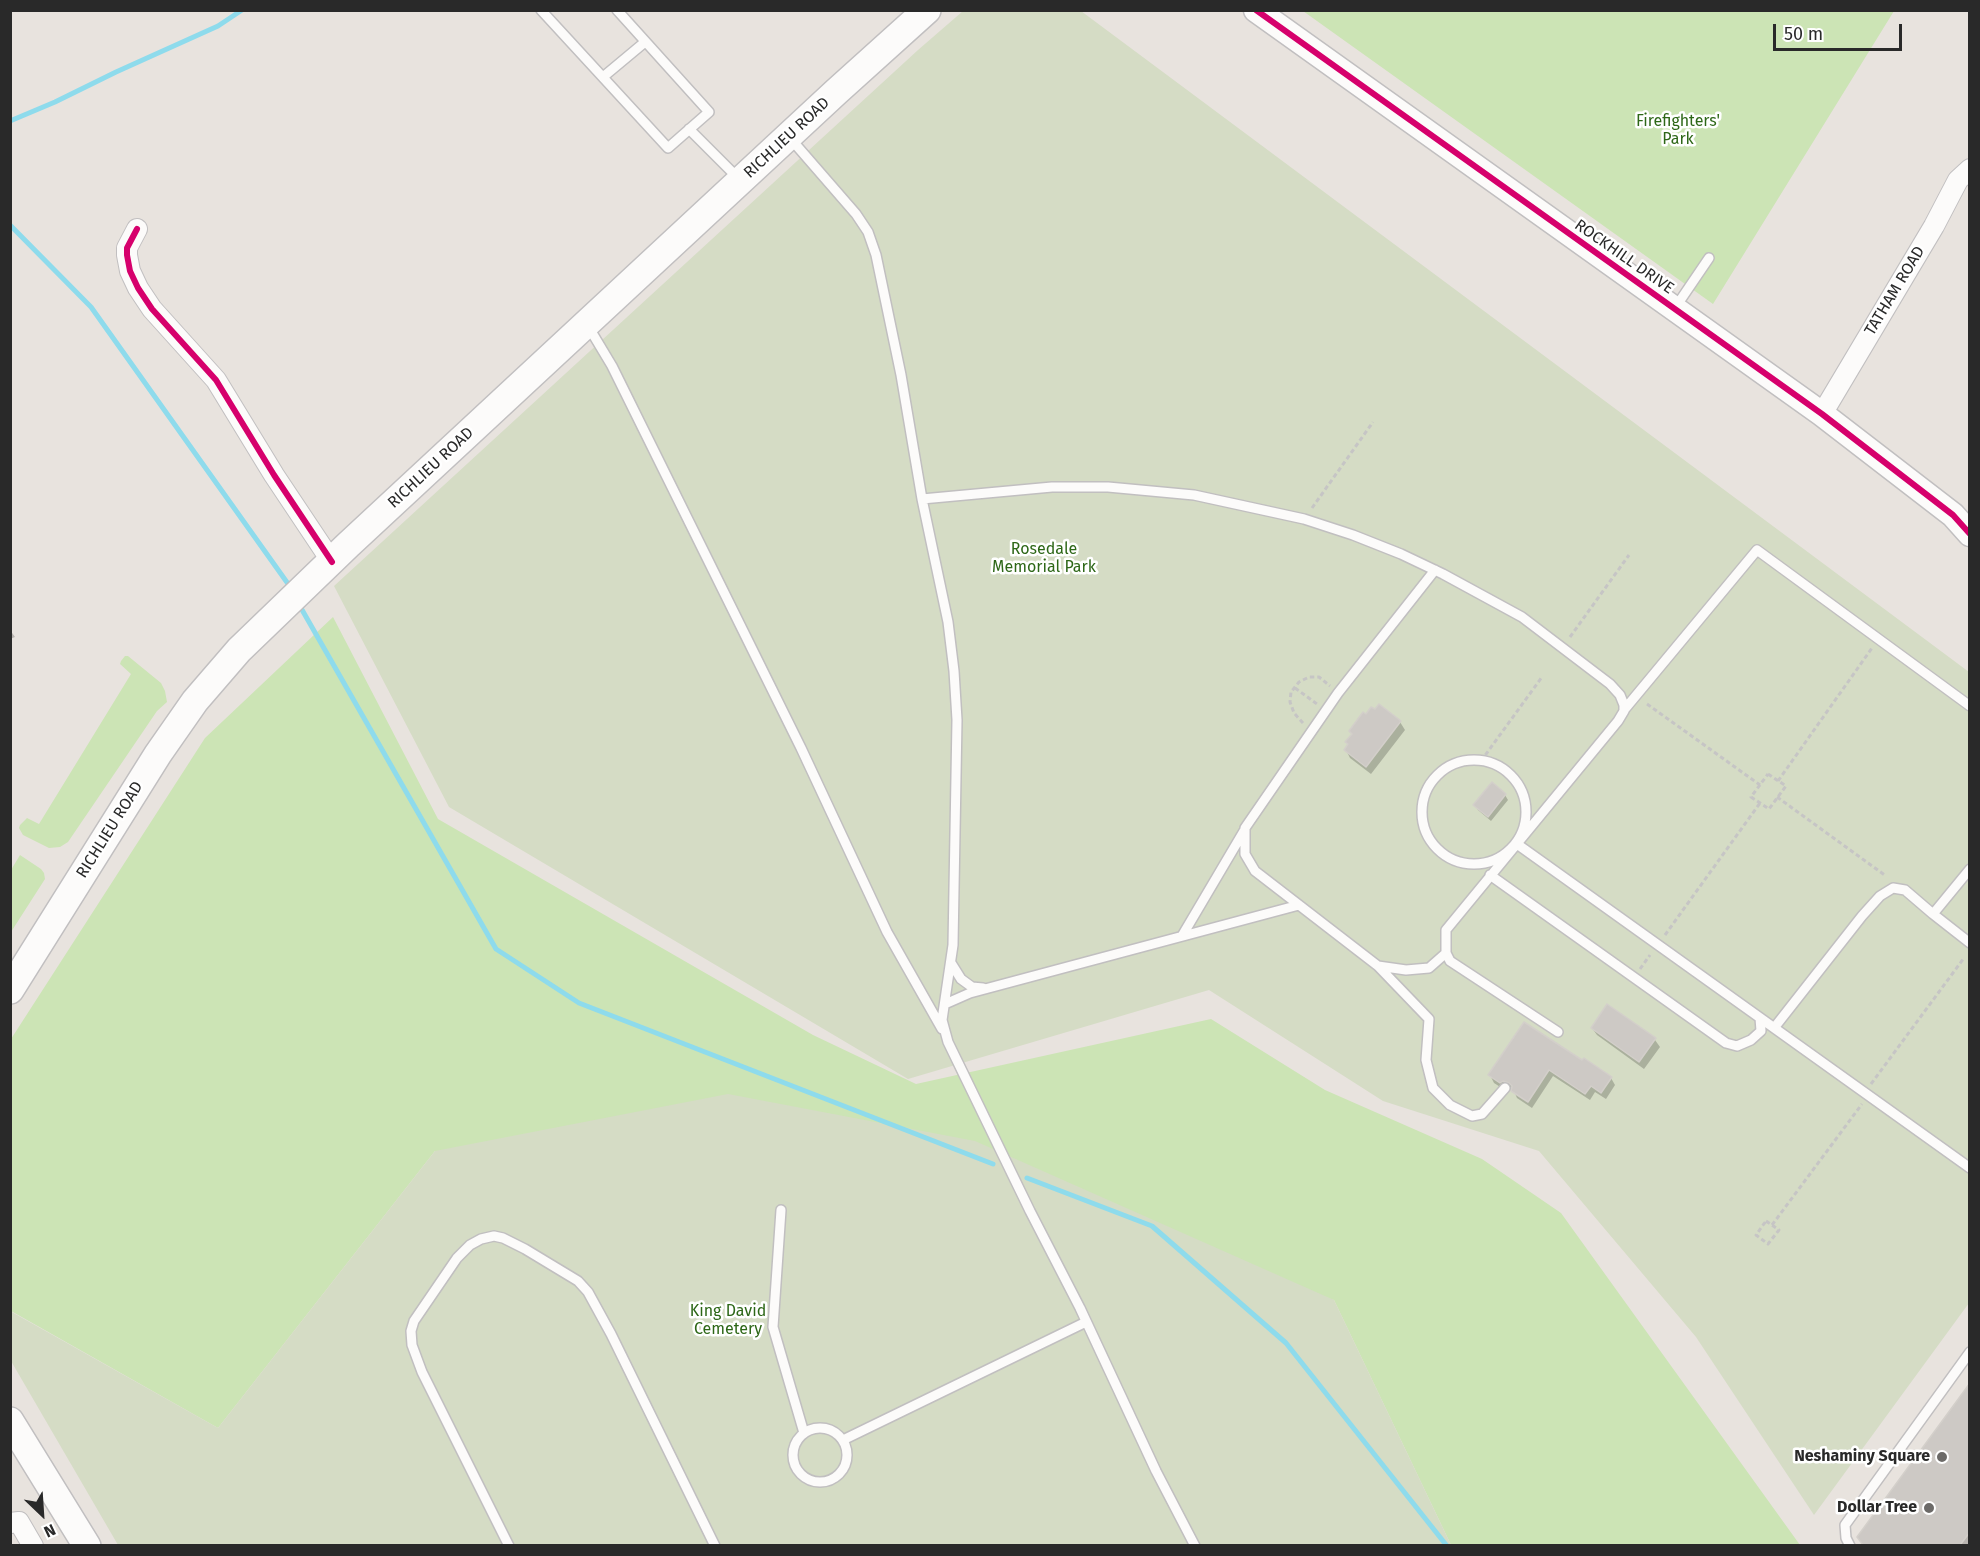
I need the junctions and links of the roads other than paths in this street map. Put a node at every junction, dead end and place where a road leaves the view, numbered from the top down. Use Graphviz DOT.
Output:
graph roads {
  1 [pos="541,10"];
  2 [pos="617,10"];
  3 [pos="927,10"];
  4 [pos="1259,11"];
  5 [pos="645,42"];
  6 [pos="603,77"];
  7 [pos="690,129"];
  8 [pos="788,137"];
  9 [pos="1970,169"];
  10 [pos="741,181"];
  11 [pos="137,229"];
  12 [pos="1709,258"];
  13 [pos="1674,309"];
  14 [pos="587,324"];
  15 [pos="1822,414"];
  16 [pos="922,499"];
  17 [pos="1970,534"];
  18 [pos="332,562"];
  19 [pos="1435,570"];
  20 [pos="1970,706"];
  21 [pos="1624,711"];
  22 [pos="1245,828"];
  23 [pos="1516,844"];
  24 [pos="1970,869"];
  25 [pos="1491,875"];
  26 [pos="1299,905"];
  27 [pos="1933,914"];
  28 [pos="1182,936"];
  29 [pos="1970,943"];
  30 [pos="1446,953"];
  31 [pos="951,963"];
  32 [pos="1378,966"];
  33 [pos="988,989"];
  34 [pos="10,990"];
  35 [pos="945,1004"];
  36 [pos="1760,1018"];
  37 [pos="1774,1028"];
  38 [pos="1558,1032"];
  39 [pos="946,1034"];
  40 [pos="1505,1088"];
  41 [pos="1970,1153"];
  42 [pos="1966,1165"];
  43 [pos="781,1210"];
  44 [pos="1086,1322"];
  45 [pos="1970,1352"];
  46 [pos="10,1421"];
  47 [pos="804,1433"];
  48 [pos="843,1440"];
  49 [pos="10,1523"];
  50 [pos="33,1545"];
  51 [pos="87,1545"];
  52 [pos="509,1545"];
  53 [pos="715,1545"];
  54 [pos="1195,1545"];
  55 [pos="1850,1545"];
  1 -- 6 [label="lane"];
  2 -- 5 [label="lane"];
  3 -- 8 [label="main road, RICHLIEU ROAD"];
  4 -- 13 [label="street, ROCKHILL DRIVE"];
  5 -- 6 [label="lane"];
  5 -- 7 [label="lane"];
  6 -- 7 [label="lane"];
  7 -- 10 [label="lane"];
  8 -- 10 [label="main road, RICHLIEU ROAD"];
  8 -- 16 [label="lane"];
  9 -- 15 [label="street, TATHAM ROAD"];
  10 -- 14 [label="main road, RICHLIEU ROAD"];
  11 -- 18 [label="street"];
  12 -- 13 [label="lane"];
  13 -- 15 [label="street, ROCKHILL DRIVE"];
  14 -- 18 [label="main road, RICHLIEU ROAD"];
  14 -- 39 [label="lane"];
  15 -- 17 [label="street, ROCKHILL DRIVE"];
  16 -- 19 [label="lane"];
  16 -- 31 [label="lane"];
  18 -- 34 [label="main road, RICHLIEU ROAD"];
  19 -- 21 [label="lane"];
  19 -- 22 [label="lane"];
  20 -- 21 [label="lane"];
  21 -- 23 [label="lane"];
  22 -- 26 [label="lane"];
  22 -- 28 [label="lane"];
  23 -- 23 [label="lane"];
  23 -- 25 [label="lane"];
  23 -- 36 [label="lane"];
  24 -- 27 [label="lane"];
  25 -- 30 [label="lane"];
  25 -- 36 [label="lane"];
  26 -- 28 [label="lane"];
  26 -- 32 [label="lane"];
  27 -- 29 [label="lane"];
  27 -- 37 [label="lane"];
  28 -- 33 [label="lane"];
  30 -- 32 [label="lane"];
  30 -- 38 [label="lane"];
  31 -- 33 [label="lane"];
  31 -- 35 [label="lane"];
  32 -- 40 [label="lane"];
  33 -- 35 [label="lane"];
  35 -- 39 [label="lane"];
  36 -- 37 [label="lane"];
  37 -- 42 [label="lane"];
  39 -- 44 [label="lane"];
  41 -- 42 [label="lane"];
  43 -- 47 [label="lane"];
  44 -- 48 [label="lane"];
  44 -- 54 [label="lane"];
  45 -- 55 [label="lane"];
  46 -- 51 [label="main road"];
  47 -- 48 [label="lane"];
  47 -- 48 [label="lane"];
  49 -- 50 [label="street"];
  52 -- 53 [label="lane"];
}
